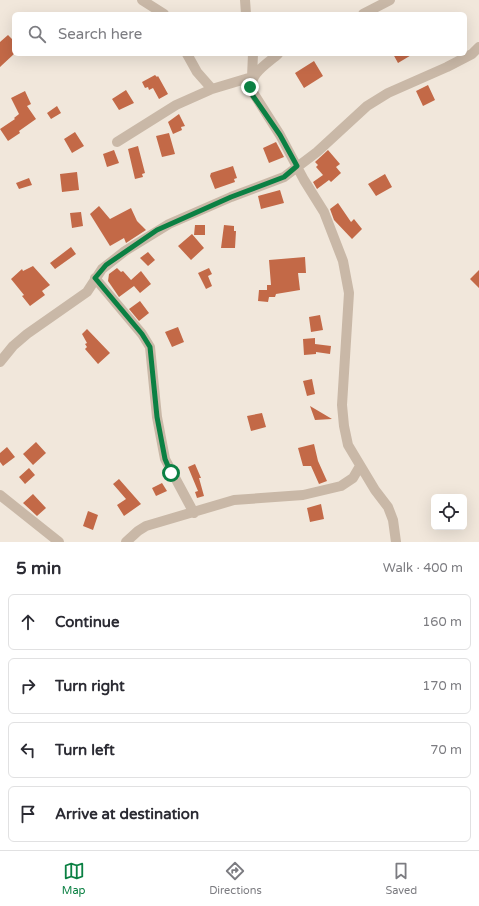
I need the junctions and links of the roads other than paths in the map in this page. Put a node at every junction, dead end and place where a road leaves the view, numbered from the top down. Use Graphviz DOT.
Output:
graph roads {
  1 [pos="142,0"];
  2 [pos="245,0"];
  3 [pos="390,0"];
  4 [pos="161,12"];
  5 [pos="246,12"];
  6 [pos="367,12"];
  7 [pos="479,47"];
  8 [pos="188,56"];
  9 [pos="253,56"];
  10 [pos="276,56"];
  11 [pos="252,77"];
  12 [pos="212,89"];
  13 [pos="117,142"];
  14 [pos="297,166"];
  15 [pos="95,278"];
  16 [pos="0,362"];
  17 [pos="360,466"];
  18 [pos="0,495"];
  19 [pos="194,512"];
  20 [pos="59,542"];
  21 [pos="126,542"];
  22 [pos="396,542"];
  1 -- 4 [label="street"];
  2 -- 5 [label="street"];
  3 -- 6 [label="street"];
  7 -- 14 [label="street"];
  8 -- 12 [label="street"];
  9 -- 11 [label="street"];
  10 -- 11 [label="street"];
  11 -- 12 [label="street"];
  11 -- 14 [label="street"];
  12 -- 13 [label="street"];
  14 -- 15 [label="street"];
  14 -- 17 [label="street"];
  15 -- 16 [label="street"];
  15 -- 19 [label="street"];
  17 -- 19 [label="street"];
  17 -- 22 [label="street"];
  18 -- 20 [label="street"];
  19 -- 21 [label="street"];
}
